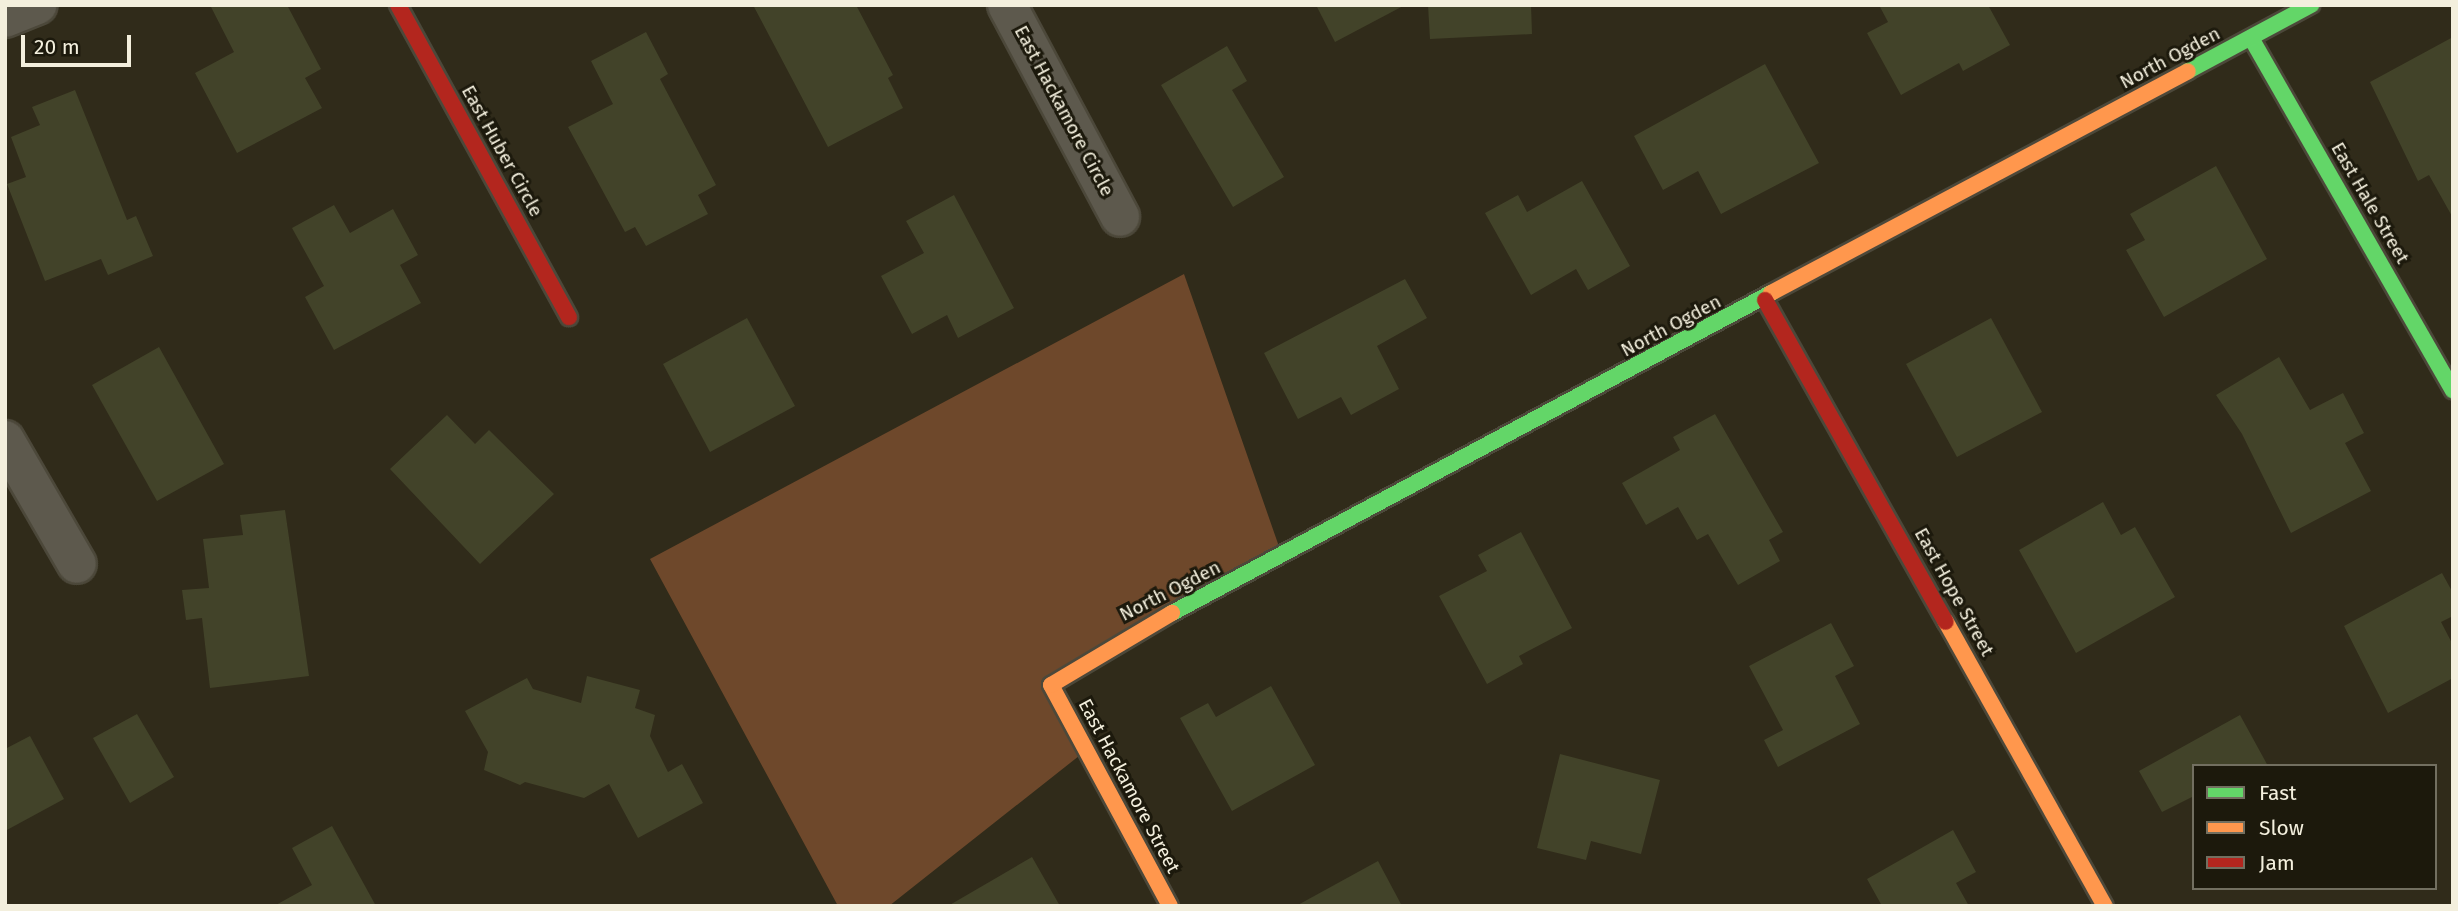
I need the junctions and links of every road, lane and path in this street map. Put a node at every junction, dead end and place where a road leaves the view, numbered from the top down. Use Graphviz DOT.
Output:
graph roads {
  1 [pos="37,5"];
  2 [pos="398,5"];
  3 [pos="1007,5"];
  4 [pos="2311,5"];
  5 [pos="5,18"];
  6 [pos="2251,38"];
  7 [pos="1120,217"];
  8 [pos="1765,300"];
  9 [pos="569,317"];
  10 [pos="2453,390"];
  11 [pos="5,440"];
  12 [pos="76,564"];
  13 [pos="1051,685"];
  14 [pos="1170,906"];
  15 [pos="2105,906"];
  1 -- 5 [label="street"];
  2 -- 9 [label="street, East Huber Circle"];
  3 -- 7 [label="street, East Hackamore Circle"];
  4 -- 6 [label="street, North Ogden"];
  6 -- 8 [label="street, North Ogden"];
  6 -- 10 [label="street, East Hale Street"];
  8 -- 13 [label="street, North Ogden"];
  8 -- 15 [label="street, East Hope Street"];
  11 -- 12 [label="street"];
  13 -- 14 [label="street, East Hackamore Street"];
}
